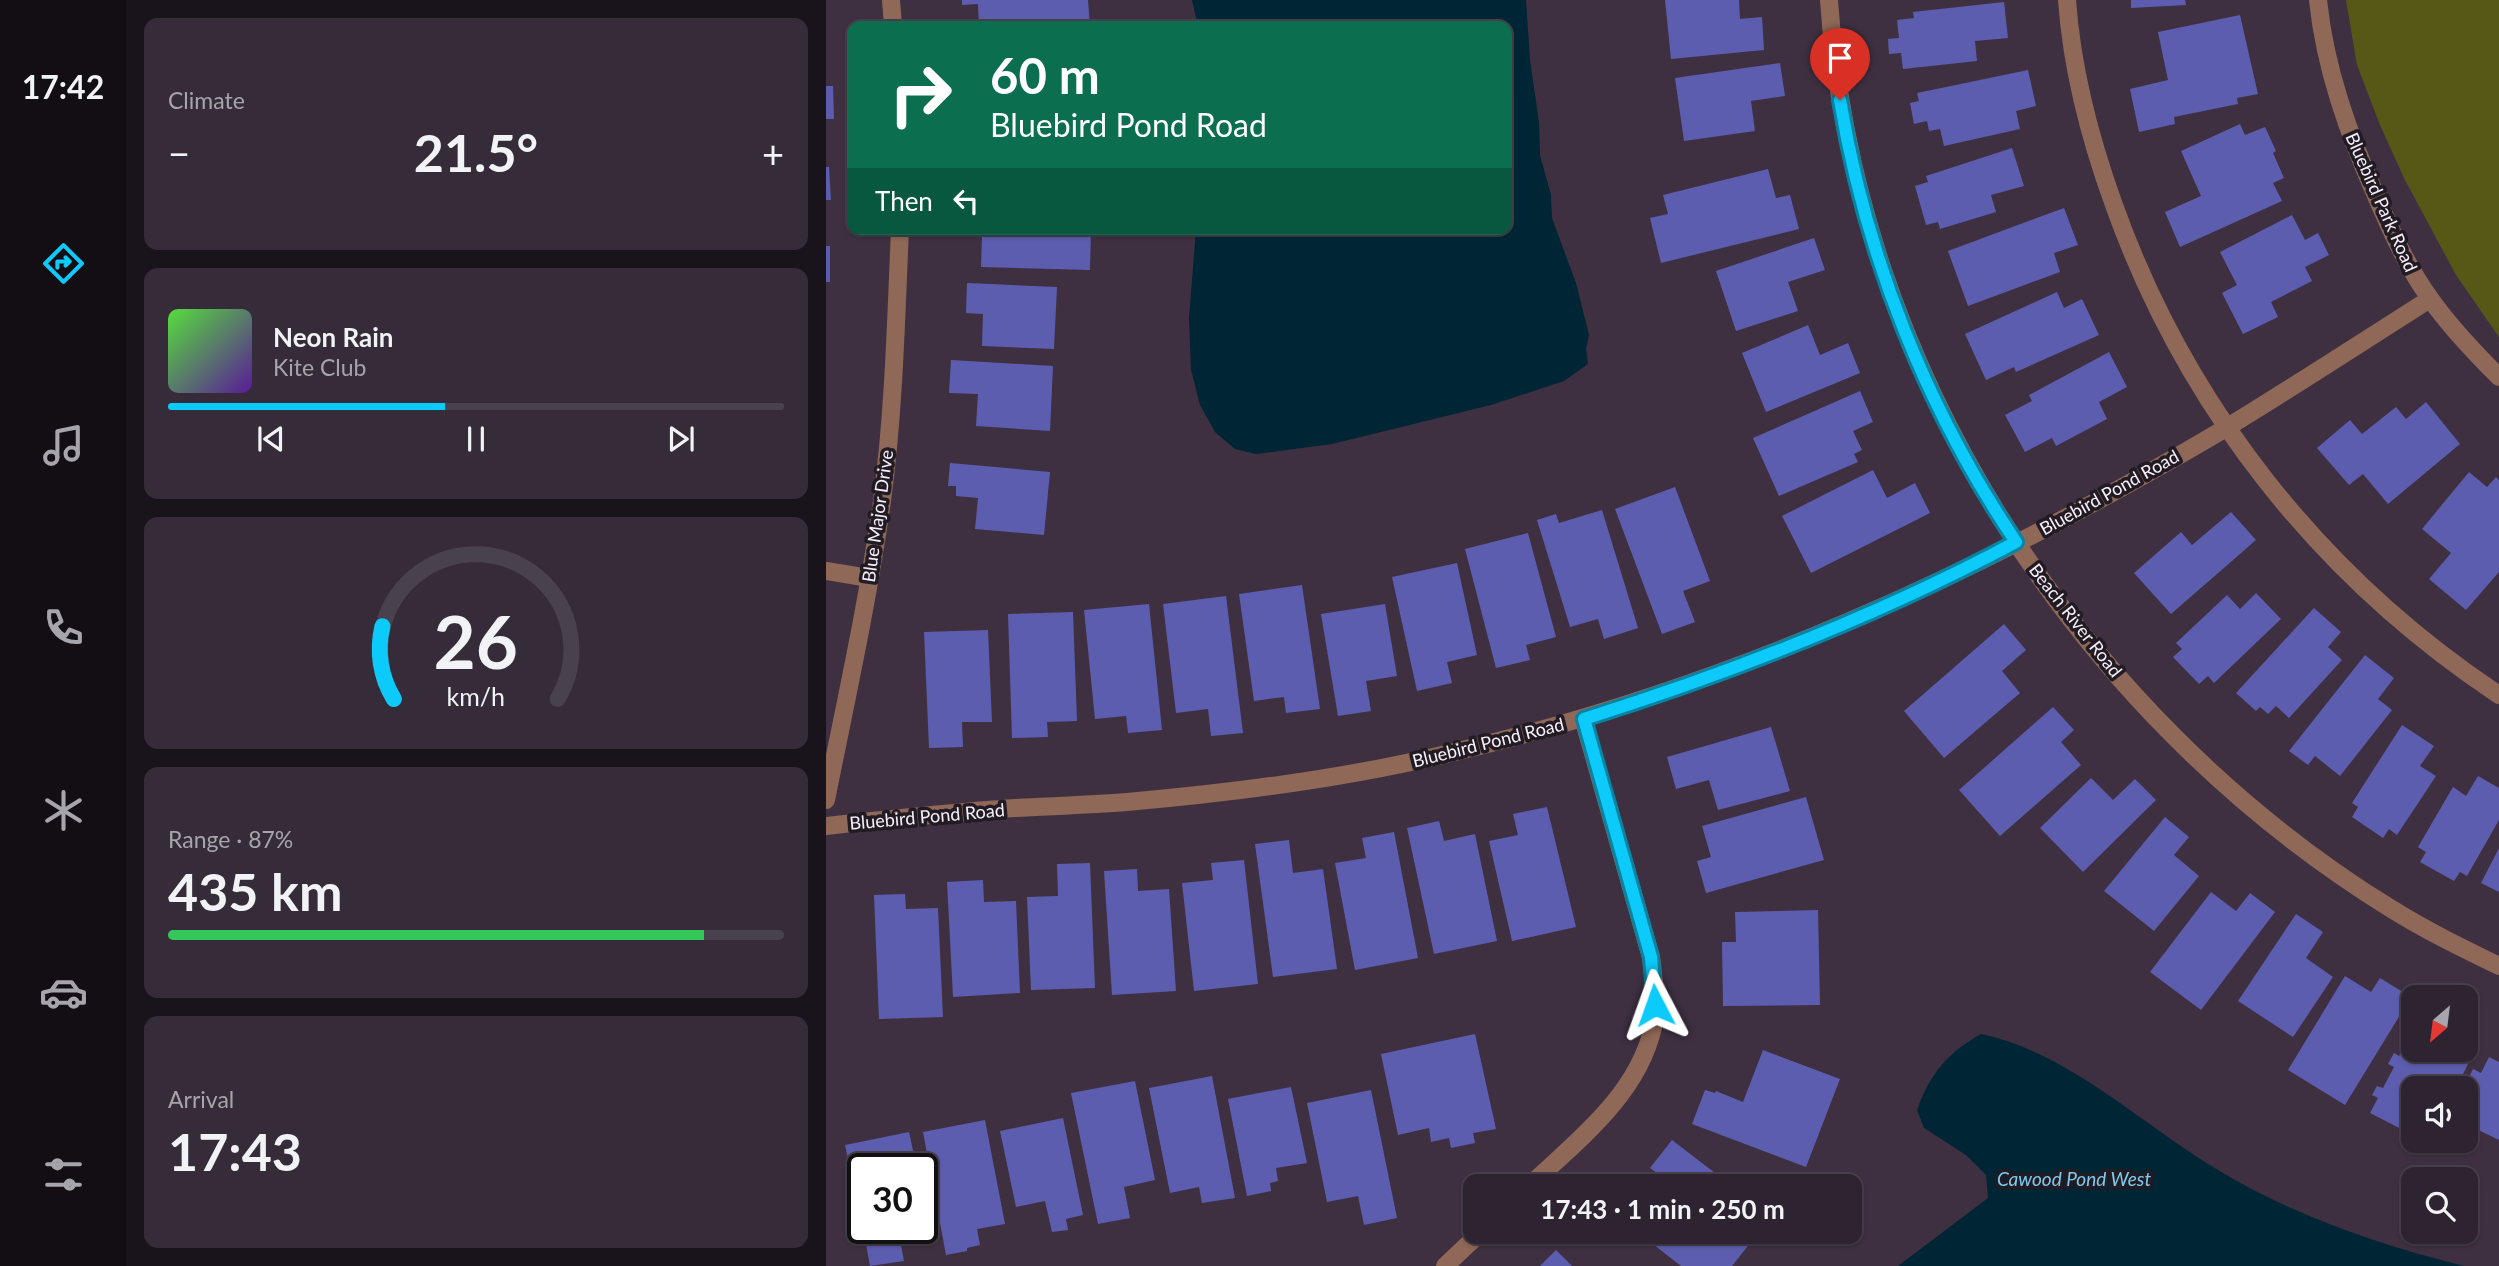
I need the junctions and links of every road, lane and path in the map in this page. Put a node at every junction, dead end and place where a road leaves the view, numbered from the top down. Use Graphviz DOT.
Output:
graph roads {
  1 [pos="891,0"];
  2 [pos="1829,0"];
  3 [pos="2067,0"];
  4 [pos="2318,0"];
  5 [pos="893,21"];
  6 [pos="900,235"];
  7 [pos="2430,299"];
  8 [pos="2499,377"];
  9 [pos="2226,428"];
  10 [pos="2016,542"];
  11 [pos="826,571"];
  12 [pos="869,578"];
  13 [pos="2499,695"];
  14 [pos="1584,719"];
  15 [pos="826,800"];
  16 [pos="826,826"];
  17 [pos="2499,966"];
  18 [pos="1542,1174"];
  19 [pos="1468,1244"];
  20 [pos="1445,1266"];
  1 -- 5 [label="street"];
  2 -- 10 [label="street, Beach River Road"];
  3 -- 9 [label="street"];
  4 -- 7 [label="street, Bluebird Park Road"];
  6 -- 12 [label="street, Blue Major Drive"];
  7 -- 8 [label="street, Bluebird Park Road"];
  7 -- 9 [label="street, Bluebird Pond Road"];
  9 -- 10 [label="street, Bluebird Pond Road"];
  9 -- 13 [label="street"];
  10 -- 14 [label="street, Bluebird Pond Road"];
  10 -- 17 [label="street, Beach River Road"];
  11 -- 12 [label="street"];
  12 -- 15 [label="street, Blue Major Drive"];
  14 -- 16 [label="street, Bluebird Pond Road"];
  14 -- 18 [label="street"];
  19 -- 20 [label="street"];
}
